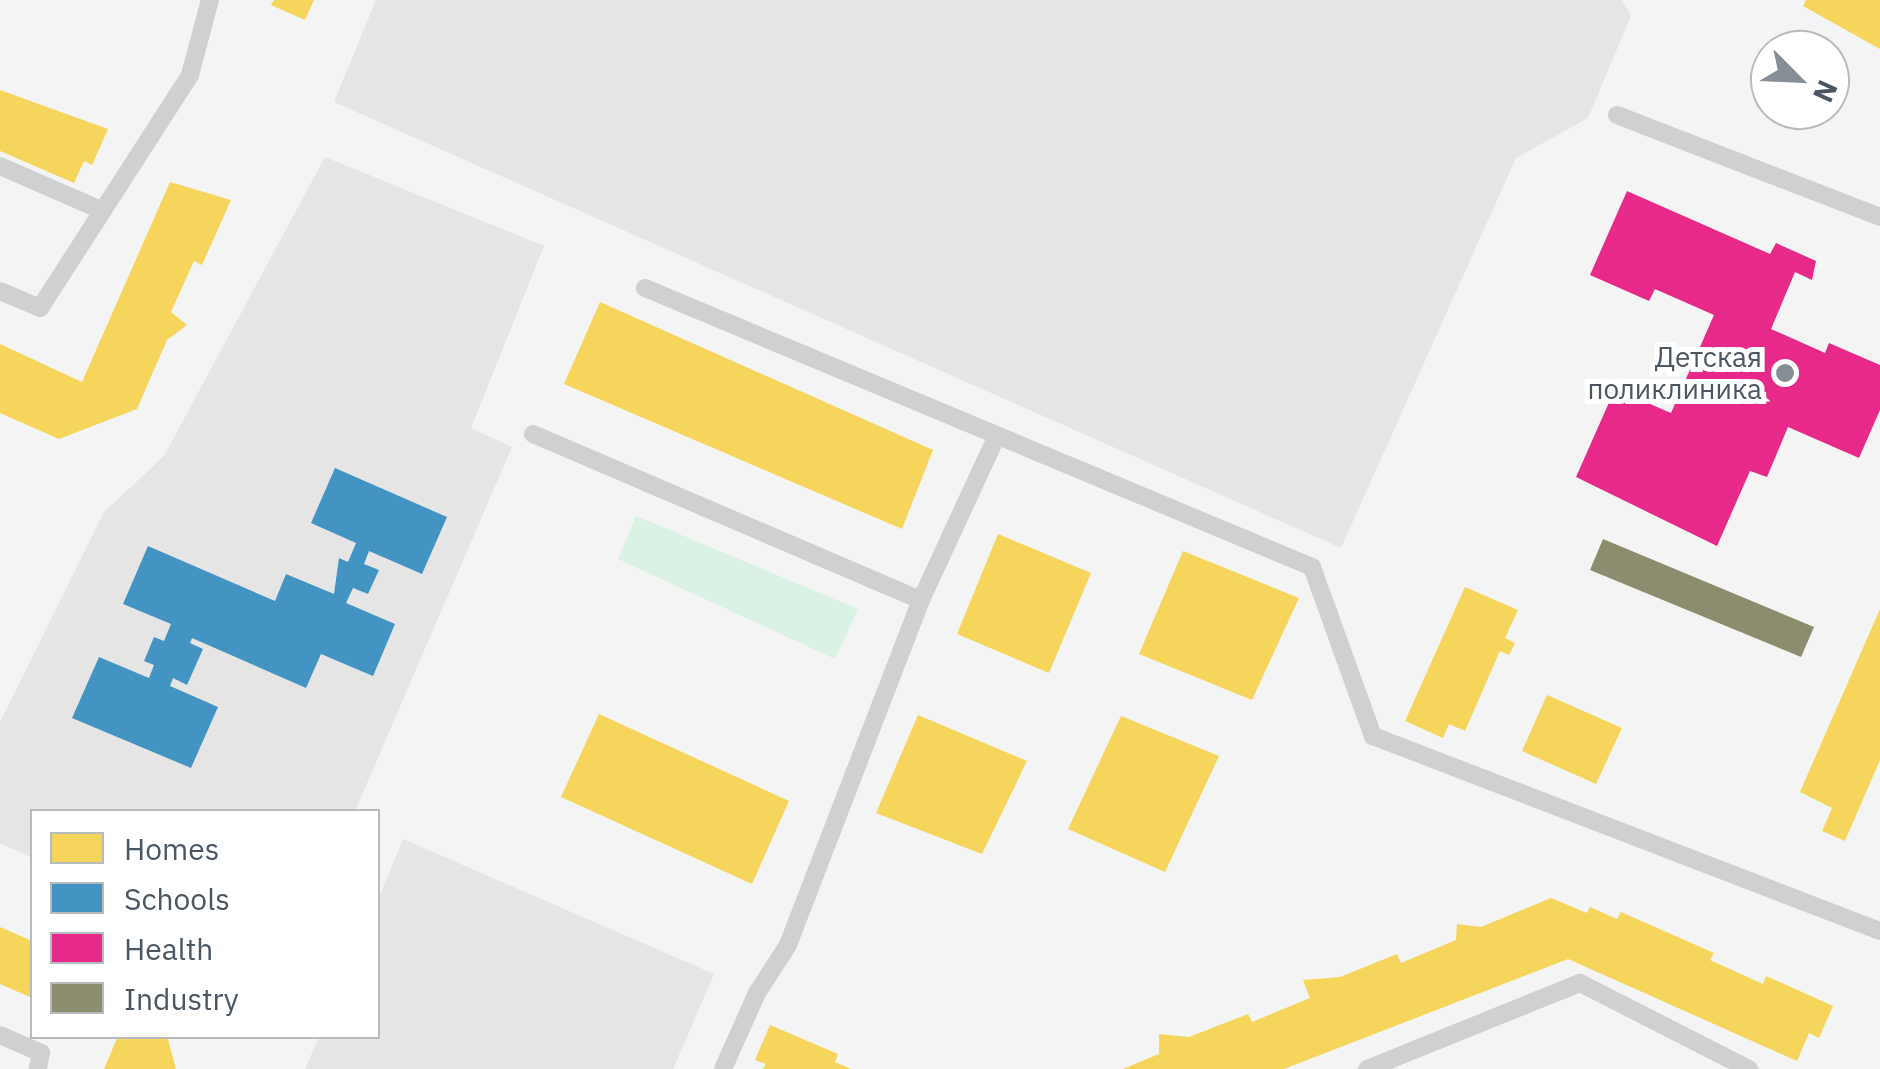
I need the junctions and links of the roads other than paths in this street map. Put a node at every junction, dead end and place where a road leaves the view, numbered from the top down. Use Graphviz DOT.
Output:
graph roads {
  1 [pos="210,0"];
  2 [pos="1617,115"];
  3 [pos="0,166"];
  4 [pos="103,211"];
  5 [pos="1880,217"];
  6 [pos="646,288"];
  7 [pos="0,291"];
  8 [pos="533,434"];
  9 [pos="996,438"];
  10 [pos="920,600"];
  11 [pos="1880,931"];
  12 [pos="0,1035"];
  13 [pos="1729,1066"];
  14 [pos="38,1069"];
  15 [pos="723,1069"];
  16 [pos="1367,1069"];
  17 [pos="1749,1069"];
  1 -- 4 [label="lane"];
  2 -- 5 [label="lane"];
  3 -- 4 [label="lane"];
  4 -- 7 [label="lane"];
  6 -- 9 [label="lane"];
  8 -- 10 [label="lane"];
  9 -- 10 [label="lane"];
  9 -- 11 [label="lane"];
  10 -- 15 [label="lane"];
  12 -- 14 [label="lane"];
  13 -- 16 [label="lane"];
  13 -- 17 [label="lane"];
}
